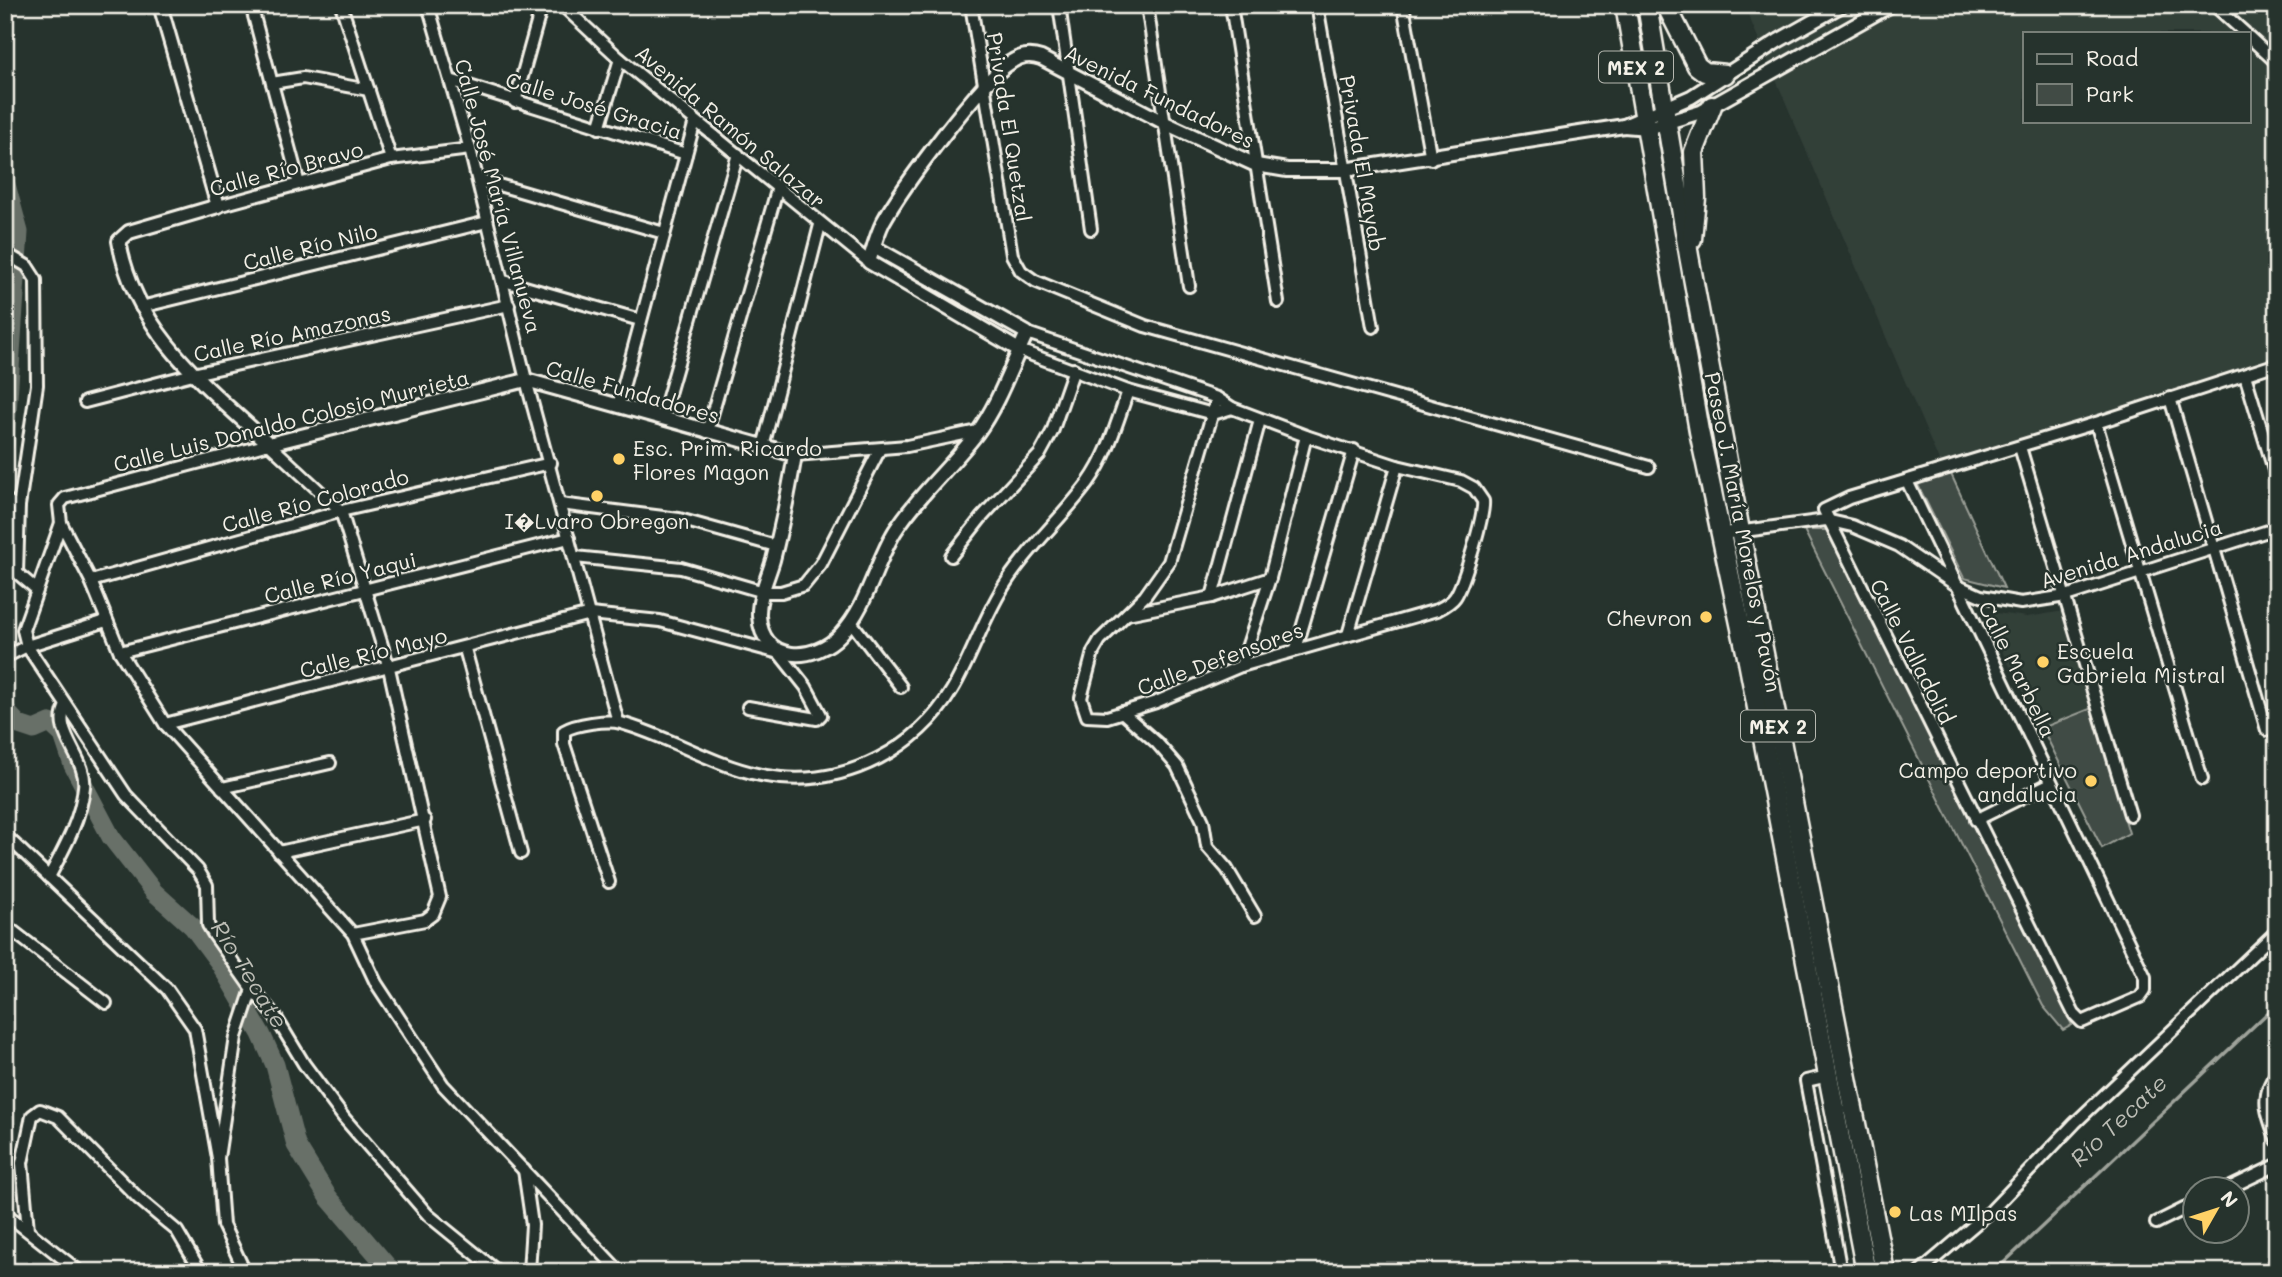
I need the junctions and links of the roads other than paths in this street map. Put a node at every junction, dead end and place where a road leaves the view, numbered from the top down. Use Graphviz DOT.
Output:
graph roads {
  1 [pos="160,5"];
  2 [pos="251,5"];
  3 [pos="341,5"];
  4 [pos="428,5"];
  5 [pos="542,5"];
  6 [pos="562,5"];
  7 [pos="971,5"];
  8 [pos="1059,5"];
  9 [pos="1147,5"];
  10 [pos="1231,5"];
  11 [pos="1317,5"];
  12 [pos="1403,5"];
  13 [pos="1625,5"];
  14 [pos="1647,5"];
  15 [pos="1666,5"];
  16 [pos="1842,5"];
  17 [pos="1891,5"];
  18 [pos="2214,5"];
  19 [pos="2244,32"];
  20 [pos="2250,38"];
  21 [pos="620,59"];
  22 [pos="2277,63"];
  23 [pos="1070,73"];
  24 [pos="1724,74"];
  25 [pos="450,80"];
  26 [pos="272,83"];
  27 [pos="984,87"];
  28 [pos="369,90"];
  29 [pos="515,102"];
  30 [pos="1712,106"];
  31 [pos="1667,116"];
  32 [pos="695,121"];
  33 [pos="1646,121"];
  34 [pos="1165,123"];
  35 [pos="599,128"];
  36 [pos="470,149"];
  37 [pos="686,154"];
  38 [pos="738,154"];
  39 [pos="391,159"];
  40 [pos="1431,159"];
  41 [pos="1256,165"];
  42 [pos="1344,170"];
  43 [pos="478,179"];
  44 [pos="299,184"];
  45 [pos="778,187"];
  46 [pos="218,206"];
  47 [pos="487,222"];
  48 [pos="820,225"];
  49 [pos="1091,229"];
  50 [pos="664,233"];
  51 [pos="849,244"];
  52 [pos="874,247"];
  53 [pos="5,253"];
  54 [pos="1689,256"];
  55 [pos="869,262"];
  56 [pos="504,281"];
  57 [pos="1189,286"];
  58 [pos="1278,302"];
  59 [pos="509,305"];
  60 [pos="142,307"];
  61 [pos="640,320"];
  62 [pos="1373,327"];
  63 [pos="1027,333"];
  64 [pos="1019,350"];
  65 [pos="2277,364"];
  66 [pos="1074,369"];
  67 [pos="192,374"];
  68 [pos="2245,374"];
  69 [pos="526,380"];
  70 [pos="1128,391"];
  71 [pos="1217,398"];
  72 [pos="2170,398"];
  73 [pos="85,402"];
  74 [pos="618,406"];
  75 [pos="1232,408"];
  76 [pos="1213,414"];
  77 [pos="662,418"];
  78 [pos="1260,419"];
  79 [pos="2096,424"];
  80 [pos="978,431"];
  81 [pos="707,432"];
  82 [pos="1306,436"];
  83 [pos="269,444"];
  84 [pos="763,447"];
  85 [pos="2020,447"];
  86 [pos="880,449"];
  87 [pos="1354,450"];
  88 [pos="795,455"];
  89 [pos="551,463"];
  90 [pos="1397,466"];
  91 [pos="1649,467"];
  92 [pos="2277,480"];
  93 [pos="1908,481"];
  94 [pos="5,499"];
  95 [pos="560,505"];
  96 [pos="19,506"];
  97 [pos="341,511"];
  98 [pos="1826,520"];
  99 [pos="61,523"];
  100 [pos="2277,528"];
  101 [pos="1731,532"];
  102 [pos="569,538"];
  103 [pos="776,546"];
  104 [pos="2213,549"];
  105 [pos="951,555"];
  106 [pos="575,557"];
  107 [pos="2138,572"];
  108 [pos="1270,578"];
  109 [pos="91,581"];
  110 [pos="1956,585"];
  111 [pos="36,590"];
  112 [pos="364,591"];
  113 [pos="764,592"];
  114 [pos="2066,596"];
  115 [pos="1212,597"];
  116 [pos="1445,606"];
  117 [pos="590,614"];
  118 [pos="1127,614"];
  119 [pos="106,621"];
  120 [pos="851,622"];
  121 [pos="1348,635"];
  122 [pos="27,646"];
  123 [pos="465,649"];
  124 [pos="1296,649"];
  125 [pos="120,652"];
  126 [pos="779,653"];
  127 [pos="5,657"];
  128 [pos="1241,666"];
  129 [pos="389,668"];
  130 [pos="901,687"];
  131 [pos="66,706"];
  132 [pos="748,707"];
  133 [pos="1122,712"];
  134 [pos="618,722"];
  135 [pos="165,724"];
  136 [pos="2267,730"];
  137 [pos="330,763"];
  138 [pos="2202,779"];
  139 [pos="2051,783"];
  140 [pos="222,788"];
  141 [pos="2130,815"];
  142 [pos="425,820"];
  143 [pos="1976,820"];
  144 [pos="5,835"];
  145 [pos="279,852"];
  146 [pos="522,853"];
  147 [pos="49,877"];
  148 [pos="609,882"];
  149 [pos="1255,916"];
  150 [pos="5,925"];
  151 [pos="2277,931"];
  152 [pos="353,934"];
  153 [pos="252,989"];
  154 [pos="106,1003"];
  155 [pos="2081,1022"];
  156 [pos="2277,1073"];
  157 [pos="1828,1076"];
  158 [pos="2277,1140"];
  159 [pos="218,1158"];
  160 [pos="2277,1165"];
  161 [pos="524,1170"];
  162 [pos="2250,1177"];
  163 [pos="2180,1211"];
  164 [pos="5,1213"];
  165 [pos="2156,1223"];
  166 [pos="28,1230"];
  167 [pos="80,1272"];
  168 [pos="201,1272"];
  169 [pos="245,1272"];
  170 [pos="498,1272"];
  171 [pos="529,1272"];
  172 [pos="620,1272"];
  173 [pos="1841,1272"];
  174 [pos="1866,1272"];
  175 [pos="1885,1272"];
  176 [pos="1919,1272"];
  1 -- 46 [label="street"];
  2 -- 26 [label="street"];
  3 -- 28 [label="street"];
  4 -- 25 [label="street, Calle José María Villanueva"];
  5 -- 29 [label="street"];
  6 -- 21 [label="street, Avenida Ramón Salazar"];
  7 -- 27 [label="street, Privada El Quetzal"];
  8 -- 23 [label="street"];
  9 -- 34 [label="street"];
  10 -- 41 [label="street"];
  11 -- 42 [label="street, Privada El Mayab"];
  12 -- 40 [label="street"];
  13 -- 33 [label="highway, Paseo J. María Morelos y Pavón / MEX 2"];
  14 -- 31 [label="highway, Paseo J. María Morelos y Pavón / MEX 2"];
  15 -- 24 [label="highway"];
  16 -- 24 [label="street"];
  17 -- 30 [label="street"];
  18 -- 19 [label="street"];
  20 -- 22 [label="street"];
  21 -- 32 [label="street, Avenida Ramón Salazar"];
  21 -- 35 [label="street"];
  23 -- 27 [label="street, Avenida Fundadores"];
  23 -- 34 [label="street, Avenida Fundadores"];
  23 -- 49 [label="street"];
  24 -- 31 [label="street"];
  25 -- 29 [label="street, Calle José Gracia"];
  25 -- 36 [label="street, Calle José María Villanueva"];
  26 -- 28 [label="street"];
  26 -- 44 [label="street"];
  27 -- 52 [label="street, Avenida Fundadores"];
  27 -- 91 [label="street, Privada El Quetzal"];
  28 -- 39 [label="street"];
  29 -- 35 [label="street, Calle José Gracia"];
  30 -- 31 [label="street"];
  30 -- 54 [label="highway"];
  31 -- 33 [label="street, Avenida Fundadores"];
  31 -- 54 [label="highway, Paseo J. María Morelos y Pavón / MEX 2"];
  32 -- 37 [label="street"];
  32 -- 38 [label="street, Avenida Ramón Salazar"];
  33 -- 40 [label="street, Avenida Fundadores"];
  33 -- 101 [label="highway, Paseo J. María Morelos y Pavón / MEX 2"];
  34 -- 41 [label="street, Avenida Fundadores"];
  34 -- 57 [label="street"];
  35 -- 37 [label="street, Calle José Gracia"];
  36 -- 39 [label="street, Calle Río Bravo"];
  36 -- 43 [label="street, Calle José María Villanueva"];
  37 -- 50 [label="street"];
  38 -- 45 [label="street, Avenida Ramón Salazar"];
  38 -- 77 [label="street"];
  39 -- 44 [label="street, Calle Río Bravo"];
  40 -- 42 [label="street, Avenida Fundadores"];
  41 -- 42 [label="street, Avenida Fundadores"];
  41 -- 58 [label="street"];
  42 -- 62 [label="street, Privada El Mayab"];
  43 -- 47 [label="street, Calle José María Villanueva"];
  43 -- 50 [label="street"];
  44 -- 46 [label="street, Calle Río Bravo"];
  45 -- 48 [label="street, Avenida Ramón Salazar"];
  45 -- 81 [label="street"];
  46 -- 60 [label="street, Calle Río Bravo"];
  47 -- 56 [label="street, Calle José María Villanueva"];
  47 -- 60 [label="street, Calle Río Nilo"];
  48 -- 51 [label="street, Avenida Ramón Salazar"];
  48 -- 84 [label="street"];
  50 -- 61 [label="street"];
  51 -- 52 [label="street, Avenida Ramón Salazar"];
  51 -- 55 [label="street, Avenida Ramón Salazar"];
  52 -- 55 [label="street, Avenida Fundadores"];
  52 -- 63 [label="street, Avenida Ramón Salazar"];
  53 -- 96 [label="street"];
  54 -- 101 [label="highway, Paseo J. María Morelos y Pavón / MEX 2"];
  55 -- 64 [label="street, Avenida Ramón Salazar"];
  56 -- 59 [label="street, Calle José María Villanueva"];
  56 -- 61 [label="street"];
  59 -- 67 [label="street, Calle Río Amazonas"];
  59 -- 69 [label="street, Calle José María Villanueva"];
  60 -- 67 [label="street"];
  61 -- 74 [label="street"];
  63 -- 64 [label="street"];
  63 -- 71 [label="street, Avenida Ramón Salazar"];
  64 -- 66 [label="street, Avenida Ramón Salazar"];
  64 -- 80 [label="street"];
  65 -- 68 [label="street"];
  66 -- 70 [label="street, Avenida Ramón Salazar"];
  66 -- 105 [label="street"];
  67 -- 73 [label="street, Calle Río Amazonas"];
  67 -- 83 [label="street"];
  68 -- 72 [label="street"];
  68 -- 92 [label="street"];
  69 -- 74 [label="street, Calle Fundadores"];
  69 -- 83 [label="street, Calle Luis Donaldo Colosio Murrieta"];
  69 -- 89 [label="street, Calle José María Villanueva"];
  70 -- 76 [label="street, Avenida Ramón Salazar"];
  70 -- 134 [label="street"];
  71 -- 75 [label="street, Avenida Ramón Salazar"];
  71 -- 76 [label="street"];
  72 -- 79 [label="street"];
  72 -- 104 [label="street"];
  74 -- 77 [label="street, Calle Fundadores"];
  75 -- 76 [label="street"];
  75 -- 78 [label="street, Avenida Ramón Salazar"];
  76 -- 118 [label="street"];
  77 -- 81 [label="street, Calle Fundadores"];
  78 -- 82 [label="street, Avenida Ramón Salazar"];
  78 -- 115 [label="street"];
  79 -- 85 [label="street"];
  79 -- 107 [label="street"];
  80 -- 86 [label="street, Calle Fundadores"];
  80 -- 120 [label="street"];
  81 -- 84 [label="street, Calle Fundadores"];
  82 -- 87 [label="street, Avenida Ramón Salazar"];
  82 -- 108 [label="street"];
  83 -- 97 [label="street"];
  83 -- 99 [label="street, Calle Luis Donaldo Colosio Murrieta"];
  84 -- 88 [label="street, Calle Fundadores"];
  85 -- 93 [label="street"];
  85 -- 114 [label="street"];
  86 -- 88 [label="street, Calle Fundadores"];
  86 -- 113 [label="street"];
  87 -- 90 [label="street, Avenida Ramón Salazar"];
  87 -- 124 [label="street"];
  88 -- 103 [label="street"];
  89 -- 95 [label="street, Calle José María Villanueva"];
  89 -- 97 [label="street, Calle Río Colorado"];
  90 -- 116 [label="street, Avenida Ramón Salazar"];
  90 -- 121 [label="street"];
  93 -- 98 [label="street"];
  93 -- 110 [label="street, Calle Marbella"];
  94 -- 96 [label="street"];
  95 -- 102 [label="street, Calle José María Villanueva"];
  95 -- 103 [label="street"];
  96 -- 111 [label="street"];
  97 -- 109 [label="street, Calle Río Colorado"];
  97 -- 112 [label="street"];
  98 -- 101 [label="street, Avenida Andalucia"];
  98 -- 110 [label="street, Avenida Andalucia"];
  98 -- 143 [label="street, Calle Valladolid"];
  99 -- 109 [label="street"];
  99 -- 111 [label="street"];
  100 -- 104 [label="street, Avenida Andalucia"];
  101 -- 157 [label="highway, Paseo J. María Morelos y Pavón / MEX 2"];
  101 -- 175 [label="highway, Paseo J. María Morelos y Pavón / MEX 2"];
  102 -- 106 [label="street, Calle José María Villanueva"];
  102 -- 112 [label="street, Calle Río Yaqui"];
  103 -- 113 [label="street"];
  104 -- 107 [label="street, Avenida Andalucia"];
  104 -- 136 [label="street"];
  106 -- 113 [label="street"];
  106 -- 117 [label="street, Calle José María Villanueva"];
  107 -- 114 [label="street, Avenida Andalucia"];
  107 -- 138 [label="street"];
  108 -- 115 [label="street"];
  108 -- 128 [label="street"];
  109 -- 119 [label="street"];
  110 -- 114 [label="street, Avenida Andalucia"];
  110 -- 139 [label="street, Calle Marbella"];
  111 -- 122 [label="street"];
  112 -- 125 [label="street, Calle Río Yaqui"];
  112 -- 129 [label="street"];
  113 -- 126 [label="street"];
  114 -- 141 [label="street"];
  115 -- 118 [label="street"];
  116 -- 121 [label="street, Calle Defensores"];
  117 -- 123 [label="street, Calle Río Mayo"];
  117 -- 126 [label="street"];
  117 -- 134 [label="street, Calle José María Villanueva"];
  118 -- 133 [label="street, Calle Defensores"];
  119 -- 122 [label="street"];
  119 -- 125 [label="street"];
  120 -- 126 [label="street"];
  120 -- 130 [label="street"];
  121 -- 124 [label="street, Calle Defensores"];
  122 -- 127 [label="street"];
  122 -- 131 [label="street"];
  123 -- 129 [label="street, Calle Río Mayo"];
  123 -- 146 [label="street"];
  124 -- 128 [label="street, Calle Defensores"];
  125 -- 135 [label="street"];
  126 -- 132 [label="street"];
  128 -- 133 [label="street, Calle Defensores"];
  129 -- 135 [label="street, Calle Río Mayo"];
  129 -- 142 [label="street"];
  131 -- 147 [label="street"];
  131 -- 153 [label="street"];
  133 -- 149 [label="street"];
  134 -- 148 [label="street"];
  135 -- 140 [label="street"];
  137 -- 140 [label="street"];
  139 -- 143 [label="street"];
  139 -- 155 [label="street, Calle Marbella"];
  140 -- 145 [label="street"];
  142 -- 145 [label="street"];
  142 -- 152 [label="street"];
  143 -- 155 [label="street, Calle Valladolid"];
  144 -- 147 [label="street"];
  145 -- 152 [label="street"];
  147 -- 159 [label="street"];
  150 -- 154 [label="street"];
  151 -- 176 [label="street"];
  152 -- 161 [label="street"];
  153 -- 159 [label="street"];
  153 -- 170 [label="street"];
  156 -- 158 [label="street"];
  157 -- 173 [label="street"];
  157 -- 174 [label="highway, Paseo J. María Morelos y Pavón / MEX 2"];
  159 -- 169 [label="street"];
  160 -- 162 [label="street"];
  161 -- 171 [label="street"];
  161 -- 172 [label="street"];
  163 -- 165 [label="street"];
  164 -- 166 [label="street"];
  166 -- 167 [label="street"];
  166 -- 168 [label="street"];
}
